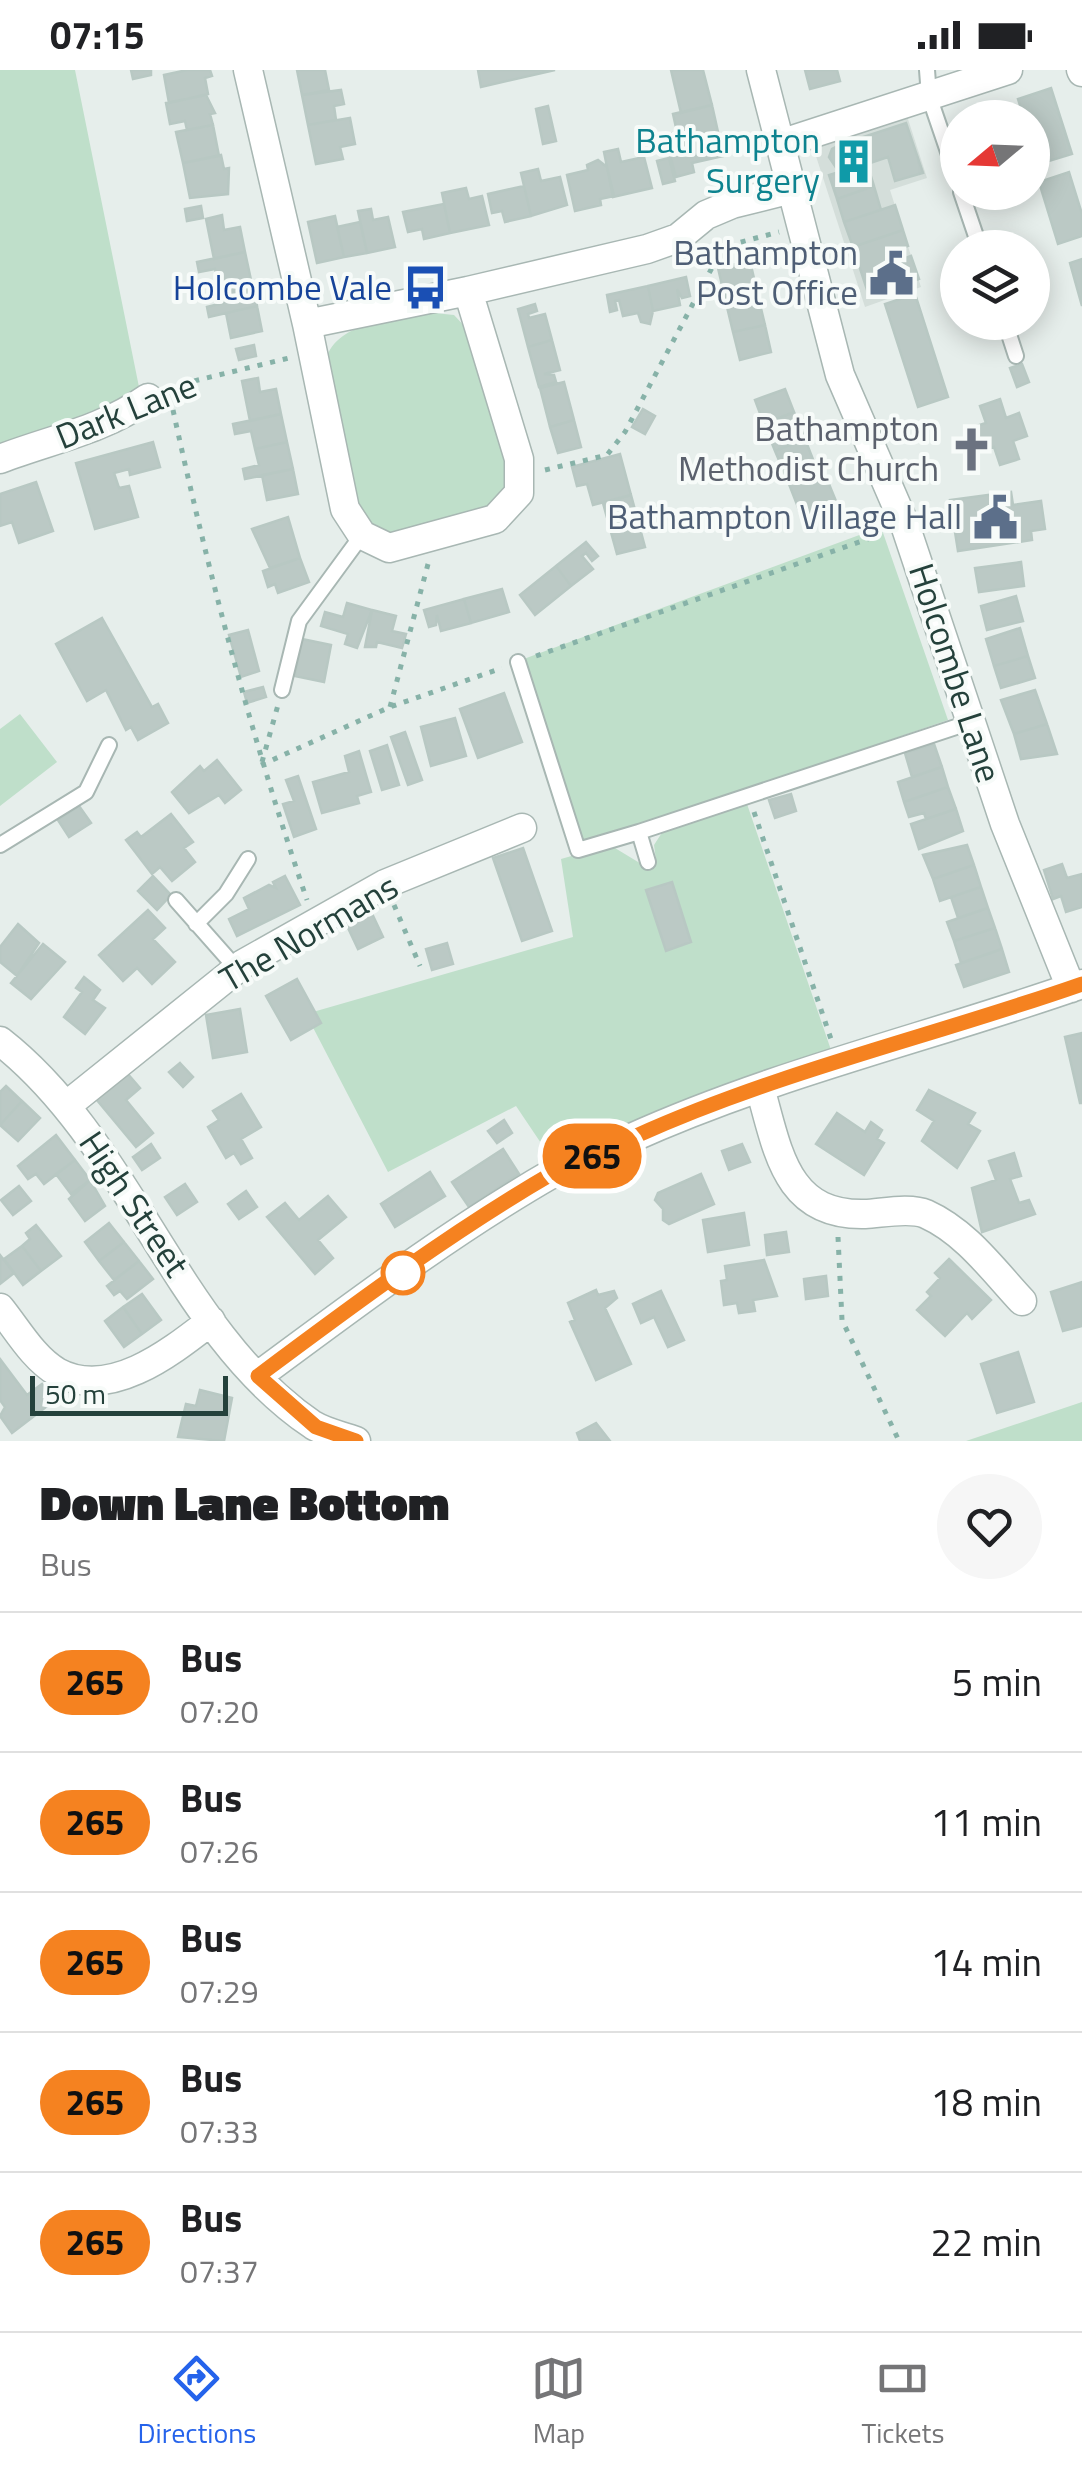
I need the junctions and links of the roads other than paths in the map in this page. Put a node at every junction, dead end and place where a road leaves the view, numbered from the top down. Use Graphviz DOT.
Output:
graph roads {
  1 [pos="248,70"];
  2 [pos="761,70"];
  3 [pos="1008,70"];
  4 [pos="928,83"];
  5 [pos="940,122"];
  6 [pos="780,144"];
  7 [pos="792,188"];
  8 [pos="468,290"];
  9 [pos="307,324"];
  10 [pos="1011,340"];
  11 [pos="1016,356"];
  12 [pos="158,393"];
  13 [pos="0,459"];
  14 [pos="362,535"];
  15 [pos="518,662"];
  16 [pos="282,690"];
  17 [pos="971,722"];
  18 [pos="109,745"];
  19 [pos="522,828"];
  20 [pos="638,832"];
  21 [pos="0,845"];
  22 [pos="248,860"];
  23 [pos="648,862"];
  24 [pos="176,900"];
  25 [pos="196,924"];
  26 [pos="237,969"];
  27 [pos="1077,986"];
  28 [pos="0,1041"];
  29 [pos="760,1088"];
  30 [pos="66,1106"];
  31 [pos="1022,1301"];
  32 [pos="0,1308"];
  33 [pos="211,1321"];
  34 [pos="258,1376"];
  35 [pos="313,1434"];
  36 [pos="356,1441"];
  1 -- 9 [label="street"];
  2 -- 6 [label="street, Holcombe Lane"];
  3 -- 4 [label="street"];
  4 -- 5 [label="lane"];
  4 -- 6 [label="street"];
  6 -- 7 [label="street, Holcombe Lane"];
  7 -- 8 [label="street"];
  7 -- 17 [label="street, Holcombe Lane"];
  8 -- 9 [label="street"];
  8 -- 14 [label="street"];
  9 -- 14 [label="street"];
  10 -- 11 [label="lane"];
  12 -- 13 [label="street, Dark Lane"];
  14 -- 16 [label="lane"];
  15 -- 20 [label="lane"];
  17 -- 20 [label="lane"];
  17 -- 27 [label="street, Holcombe Lane"];
  18 -- 21 [label="lane"];
  19 -- 26 [label="street, The Normans"];
  20 -- 23 [label="lane"];
  22 -- 25 [label="lane"];
  24 -- 25 [label="lane"];
  25 -- 26 [label="lane"];
  26 -- 30 [label="street, The Normans"];
  27 -- 29 [label="street"];
  28 -- 30 [label="street, High Street"];
  29 -- 31 [label="street"];
  29 -- 34 [label="street"];
  30 -- 33 [label="street, High Street"];
  32 -- 33 [label="street"];
  33 -- 34 [label="street, High Street"];
  34 -- 35 [label="street, High Street"];
  35 -- 36 [label="street"];
}
